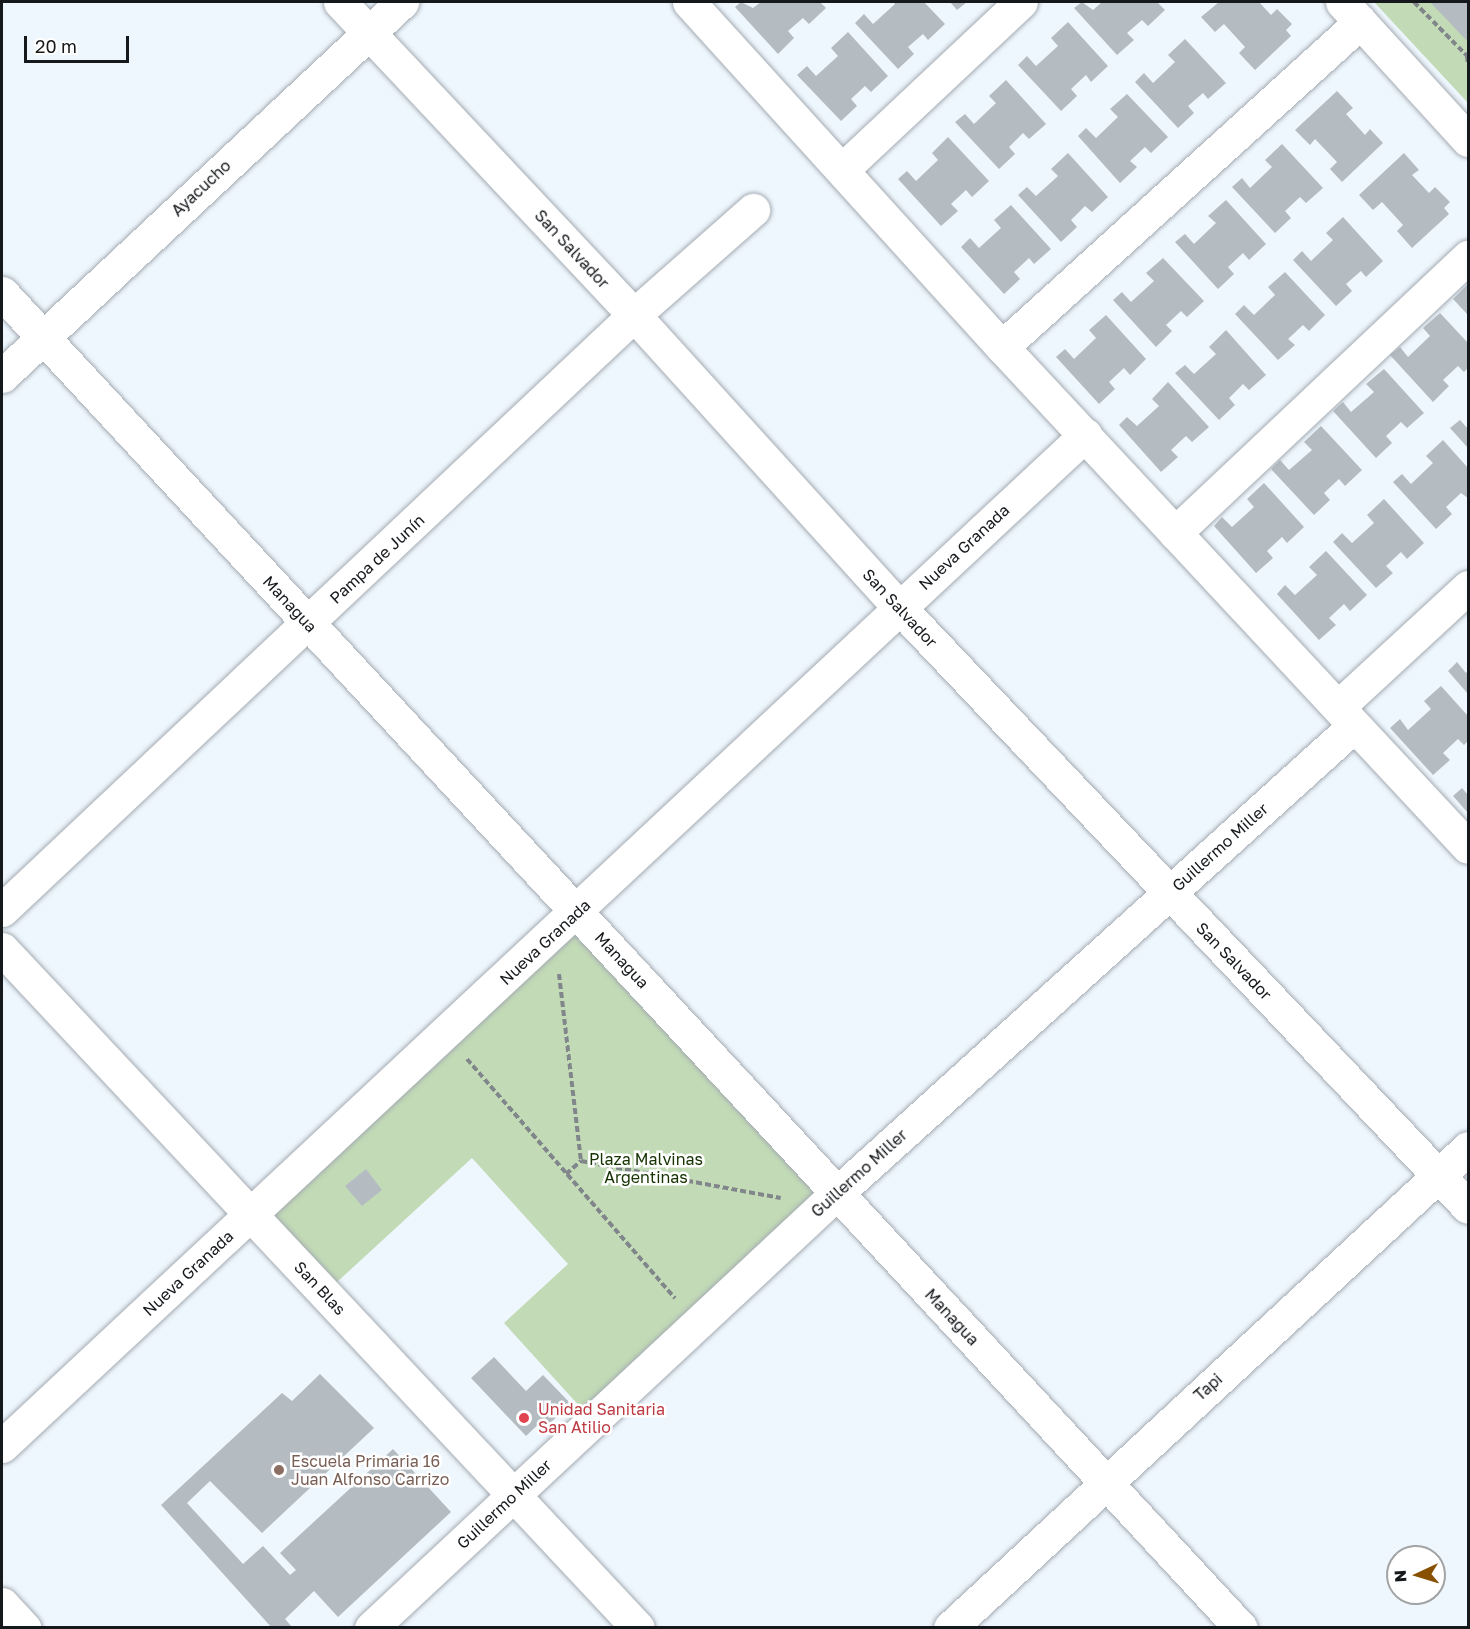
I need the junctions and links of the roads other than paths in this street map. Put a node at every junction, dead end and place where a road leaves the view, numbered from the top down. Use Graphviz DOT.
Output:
graph roads {
  1 [pos="340,2"];
  2 [pos="402,2"];
  3 [pos="688,2"];
  4 [pos="1022,2"];
  5 [pos="1352,12"];
  6 [pos="367,32"];
  7 [pos="1468,140"];
  8 [pos="843,169"];
  9 [pos="753,210"];
  10 [pos="1468,257"];
  11 [pos="2,293"];
  12 [pos="634,315"];
  13 [pos="42,338"];
  14 [pos="1002,347"];
  15 [pos="2,376"];
  16 [pos="1084,435"];
  17 [pos="1175,533"];
  18 [pos="1468,586"];
  19 [pos="900,608"];
  20 [pos="308,624"];
  21 [pos="1346,717"];
  22 [pos="1468,847"];
  23 [pos="1169,893"];
  24 [pos="2,910"];
  25 [pos="578,912"];
  26 [pos="2,949"];
  27 [pos="1468,1148"];
  28 [pos="1439,1176"];
  29 [pos="830,1200"];
  30 [pos="1468,1207"];
  31 [pos="251,1214"];
  32 [pos="2,1446"];
  33 [pos="1106,1480"];
  34 [pos="516,1493"];
  35 [pos="2,1604"];
  36 [pos="24,1628"];
  37 [pos="371,1628"];
  38 [pos="638,1628"];
  39 [pos="950,1628"];
  40 [pos="1241,1628"];
  1 -- 6 [label="street, San Salvador"];
  2 -- 6 [label="street, Ayacucho"];
  3 -- 8 [label="street"];
  4 -- 8 [label="street"];
  5 -- 7 [label="street"];
  5 -- 14 [label="street"];
  6 -- 12 [label="street, San Salvador"];
  6 -- 13 [label="street, Ayacucho"];
  8 -- 14 [label="street"];
  9 -- 12 [label="street, Pampa de Junín"];
  10 -- 17 [label="street"];
  11 -- 13 [label="street, Managua"];
  12 -- 19 [label="street, San Salvador"];
  12 -- 20 [label="street, Pampa de Junín"];
  13 -- 15 [label="street, Ayacucho"];
  13 -- 20 [label="street, Managua"];
  14 -- 16 [label="street"];
  16 -- 17 [label="street"];
  16 -- 19 [label="street, Nueva Granada"];
  17 -- 21 [label="street"];
  18 -- 21 [label="street, Guillermo Miller"];
  19 -- 23 [label="street, San Salvador"];
  19 -- 25 [label="street, Nueva Granada"];
  20 -- 24 [label="street, Pampa de Junín"];
  20 -- 25 [label="street, Managua"];
  21 -- 22 [label="street"];
  21 -- 23 [label="street, Guillermo Miller"];
  23 -- 28 [label="street, San Salvador"];
  23 -- 29 [label="street, Guillermo Miller"];
  25 -- 29 [label="street, Managua"];
  25 -- 31 [label="street, Nueva Granada"];
  26 -- 31 [label="street, San Blas"];
  27 -- 28 [label="street, Tapi"];
  28 -- 30 [label="street, San Salvador"];
  28 -- 33 [label="street, Tapi"];
  29 -- 33 [label="street, Managua"];
  29 -- 34 [label="street, Guillermo Miller"];
  31 -- 32 [label="street, Nueva Granada"];
  31 -- 34 [label="street, San Blas"];
  33 -- 39 [label="street, Tapi"];
  33 -- 40 [label="street, Managua"];
  34 -- 37 [label="street, Guillermo Miller"];
  34 -- 38 [label="street, San Blas"];
  35 -- 36 [label="street"];
}
